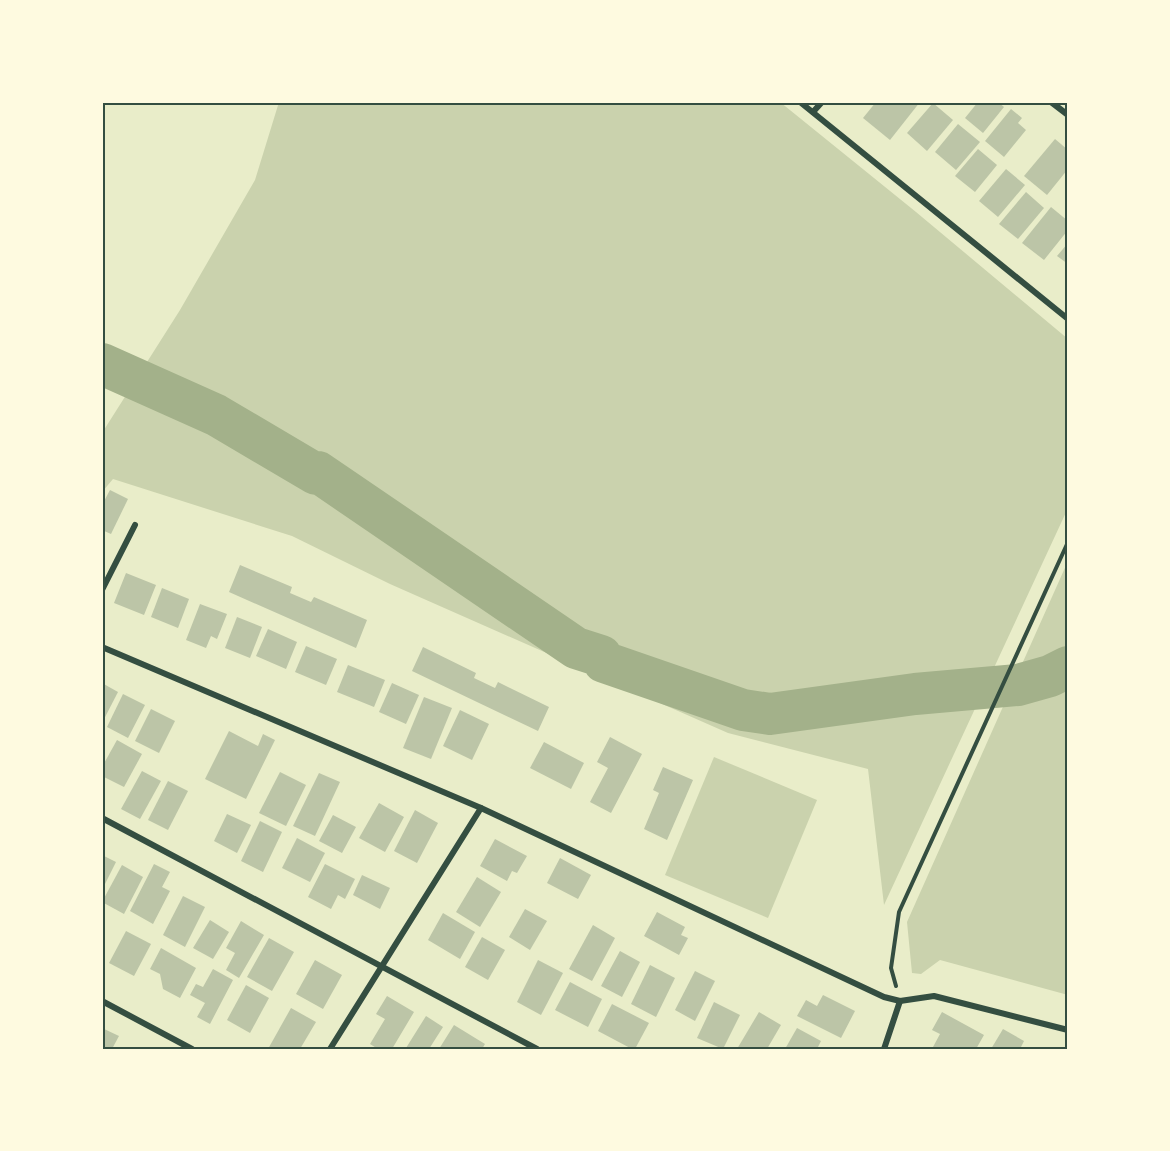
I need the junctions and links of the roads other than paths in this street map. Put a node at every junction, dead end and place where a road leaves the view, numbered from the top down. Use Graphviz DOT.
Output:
graph roads {
  1 [pos="800,102"];
  2 [pos="822,102"];
  3 [pos="1052,102"];
  4 [pos="813,112"];
  5 [pos="1068,116"];
  6 [pos="1068,319"];
  7 [pos="135,525"];
  8 [pos="102,590"];
  9 [pos="102,646"];
  10 [pos="482,808"];
  11 [pos="102,818"];
  12 [pos="381,965"];
  13 [pos="102,1001"];
  14 [pos="900,1002"];
  15 [pos="1068,1030"];
  16 [pos="192,1049"];
  17 [pos="330,1049"];
  18 [pos="537,1049"];
  19 [pos="884,1049"];
  1 -- 4 [label="street"];
  2 -- 4 [label="street"];
  3 -- 5 [label="street"];
  4 -- 6 [label="street"];
  7 -- 8 [label="street"];
  9 -- 10 [label="street"];
  10 -- 12 [label="street"];
  10 -- 14 [label="street"];
  11 -- 12 [label="street"];
  12 -- 17 [label="street"];
  12 -- 18 [label="street"];
  13 -- 16 [label="street"];
  14 -- 15 [label="street"];
  14 -- 19 [label="street"];
}
